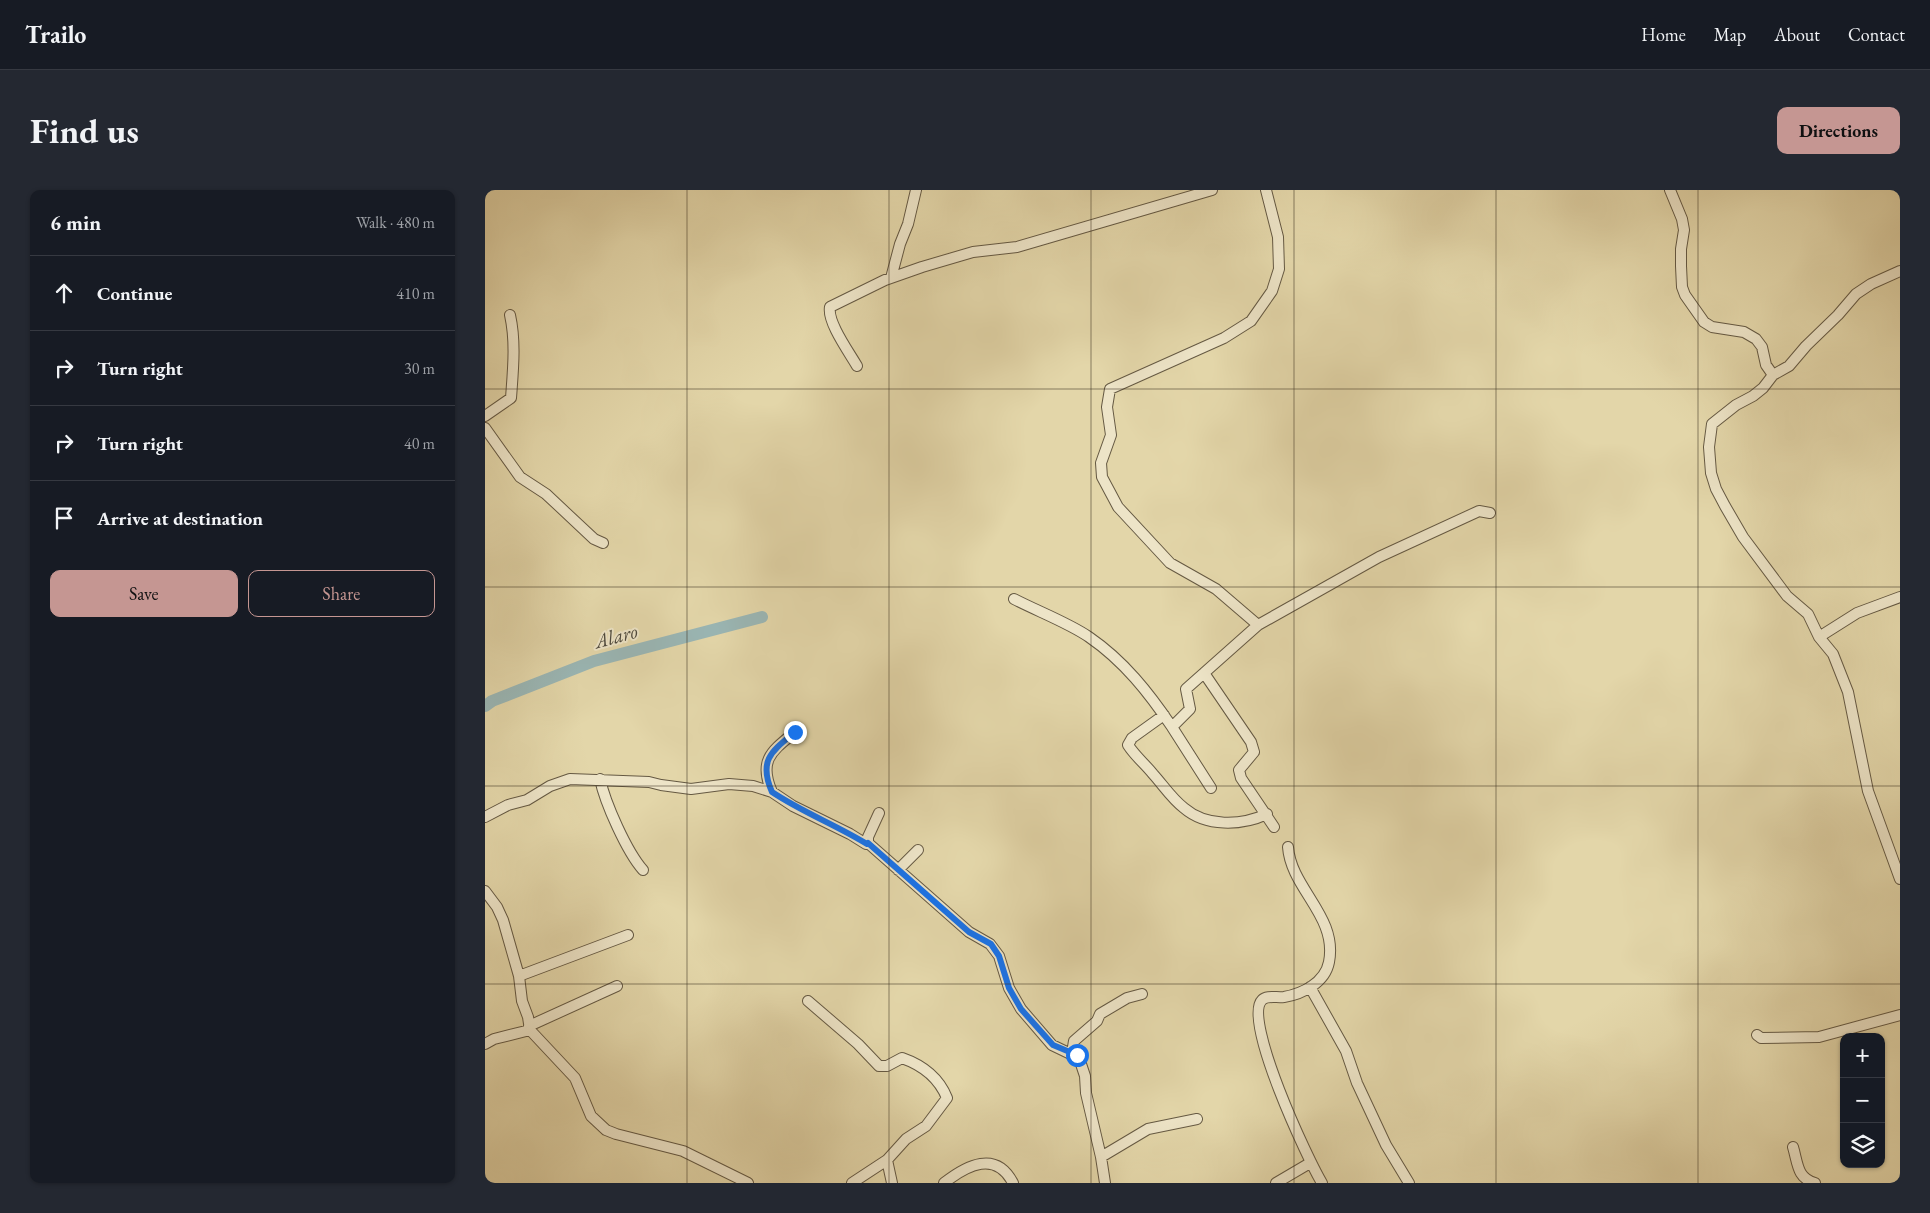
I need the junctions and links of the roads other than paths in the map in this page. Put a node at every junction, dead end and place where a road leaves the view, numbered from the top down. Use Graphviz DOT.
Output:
graph roads {
  1 [pos="916,190"];
  2 [pos="1211,190"];
  3 [pos="1266,190"];
  4 [pos="1670,190"];
  5 [pos="1900,271"];
  6 [pos="891,278"];
  7 [pos="510,315"];
  8 [pos="857,366"];
  9 [pos="1773,375"];
  10 [pos="485,416"];
  11 [pos="485,428"];
  12 [pos="1489,513"];
  13 [pos="603,543"];
  14 [pos="1900,597"];
  15 [pos="1014,599"];
  16 [pos="1258,625"];
  17 [pos="1819,637"];
  18 [pos="1204,673"];
  19 [pos="1164,715"];
  20 [pos="1172,727"];
  21 [pos="795,732"];
  22 [pos="601,779"];
  23 [pos="1211,788"];
  24 [pos="772,792"];
  25 [pos="879,813"];
  26 [pos="1267,814"];
  27 [pos="485,817"];
  28 [pos="1274,827"];
  29 [pos="868,843"];
  30 [pos="1288,847"];
  31 [pos="918,850"];
  32 [pos="643,870"];
  33 [pos="898,870"];
  34 [pos="1900,879"];
  35 [pos="485,891"];
  36 [pos="627,935"];
  37 [pos="519,976"];
  38 [pos="617,986"];
  39 [pos="1311,987"];
  40 [pos="1141,994"];
  41 [pos="808,1002"];
  42 [pos="1900,1016"];
  43 [pos="530,1028"];
  44 [pos="1757,1035"];
  45 [pos="485,1044"];
  46 [pos="1072,1053"];
  47 [pos="1197,1119"];
  48 [pos="1793,1147"];
  49 [pos="1101,1157"];
  50 [pos="887,1160"];
  51 [pos="1310,1163"];
  52 [pos="748,1183"];
  53 [pos="852,1183"];
  54 [pos="893,1183"];
  55 [pos="944,1183"];
  56 [pos="1013,1183"];
  57 [pos="1105,1183"];
  58 [pos="1275,1183"];
  59 [pos="1322,1183"];
  60 [pos="1409,1183"];
  61 [pos="1815,1183"];
  1 -- 6 [label="street"];
  2 -- 6 [label="street"];
  3 -- 16 [label="street"];
  4 -- 9 [label="street"];
  5 -- 9 [label="street"];
  6 -- 8 [label="street"];
  7 -- 10 [label="street"];
  9 -- 17 [label="street"];
  11 -- 13 [label="street"];
  12 -- 16 [label="street"];
  14 -- 17 [label="street"];
  15 -- 19 [label="street"];
  16 -- 18 [label="street"];
  17 -- 34 [label="street"];
  18 -- 20 [label="street"];
  18 -- 26 [label="street"];
  19 -- 20 [label="street"];
  19 -- 26 [label="street"];
  20 -- 23 [label="street"];
  21 -- 24 [label="street"];
  22 -- 24 [label="street"];
  22 -- 27 [label="street"];
  22 -- 32 [label="street"];
  24 -- 29 [label="street"];
  25 -- 29 [label="street"];
  26 -- 28 [label="street"];
  29 -- 33 [label="street"];
  30 -- 39 [label="street"];
  31 -- 33 [label="street"];
  33 -- 46 [label="street"];
  35 -- 37 [label="street"];
  36 -- 37 [label="street"];
  37 -- 43 [label="street"];
  38 -- 43 [label="street"];
  39 -- 51 [label="street"];
  39 -- 60 [label="street"];
  40 -- 46 [label="street"];
  41 -- 50 [label="street"];
  42 -- 44 [label="street"];
  43 -- 45 [label="street"];
  43 -- 52 [label="street"];
  46 -- 49 [label="street"];
  47 -- 49 [label="street"];
  48 -- 61 [label="street"];
  49 -- 57 [label="street"];
  50 -- 53 [label="street"];
  50 -- 54 [label="street"];
  51 -- 58 [label="street"];
  51 -- 59 [label="street"];
  55 -- 56 [label="street"];
}
